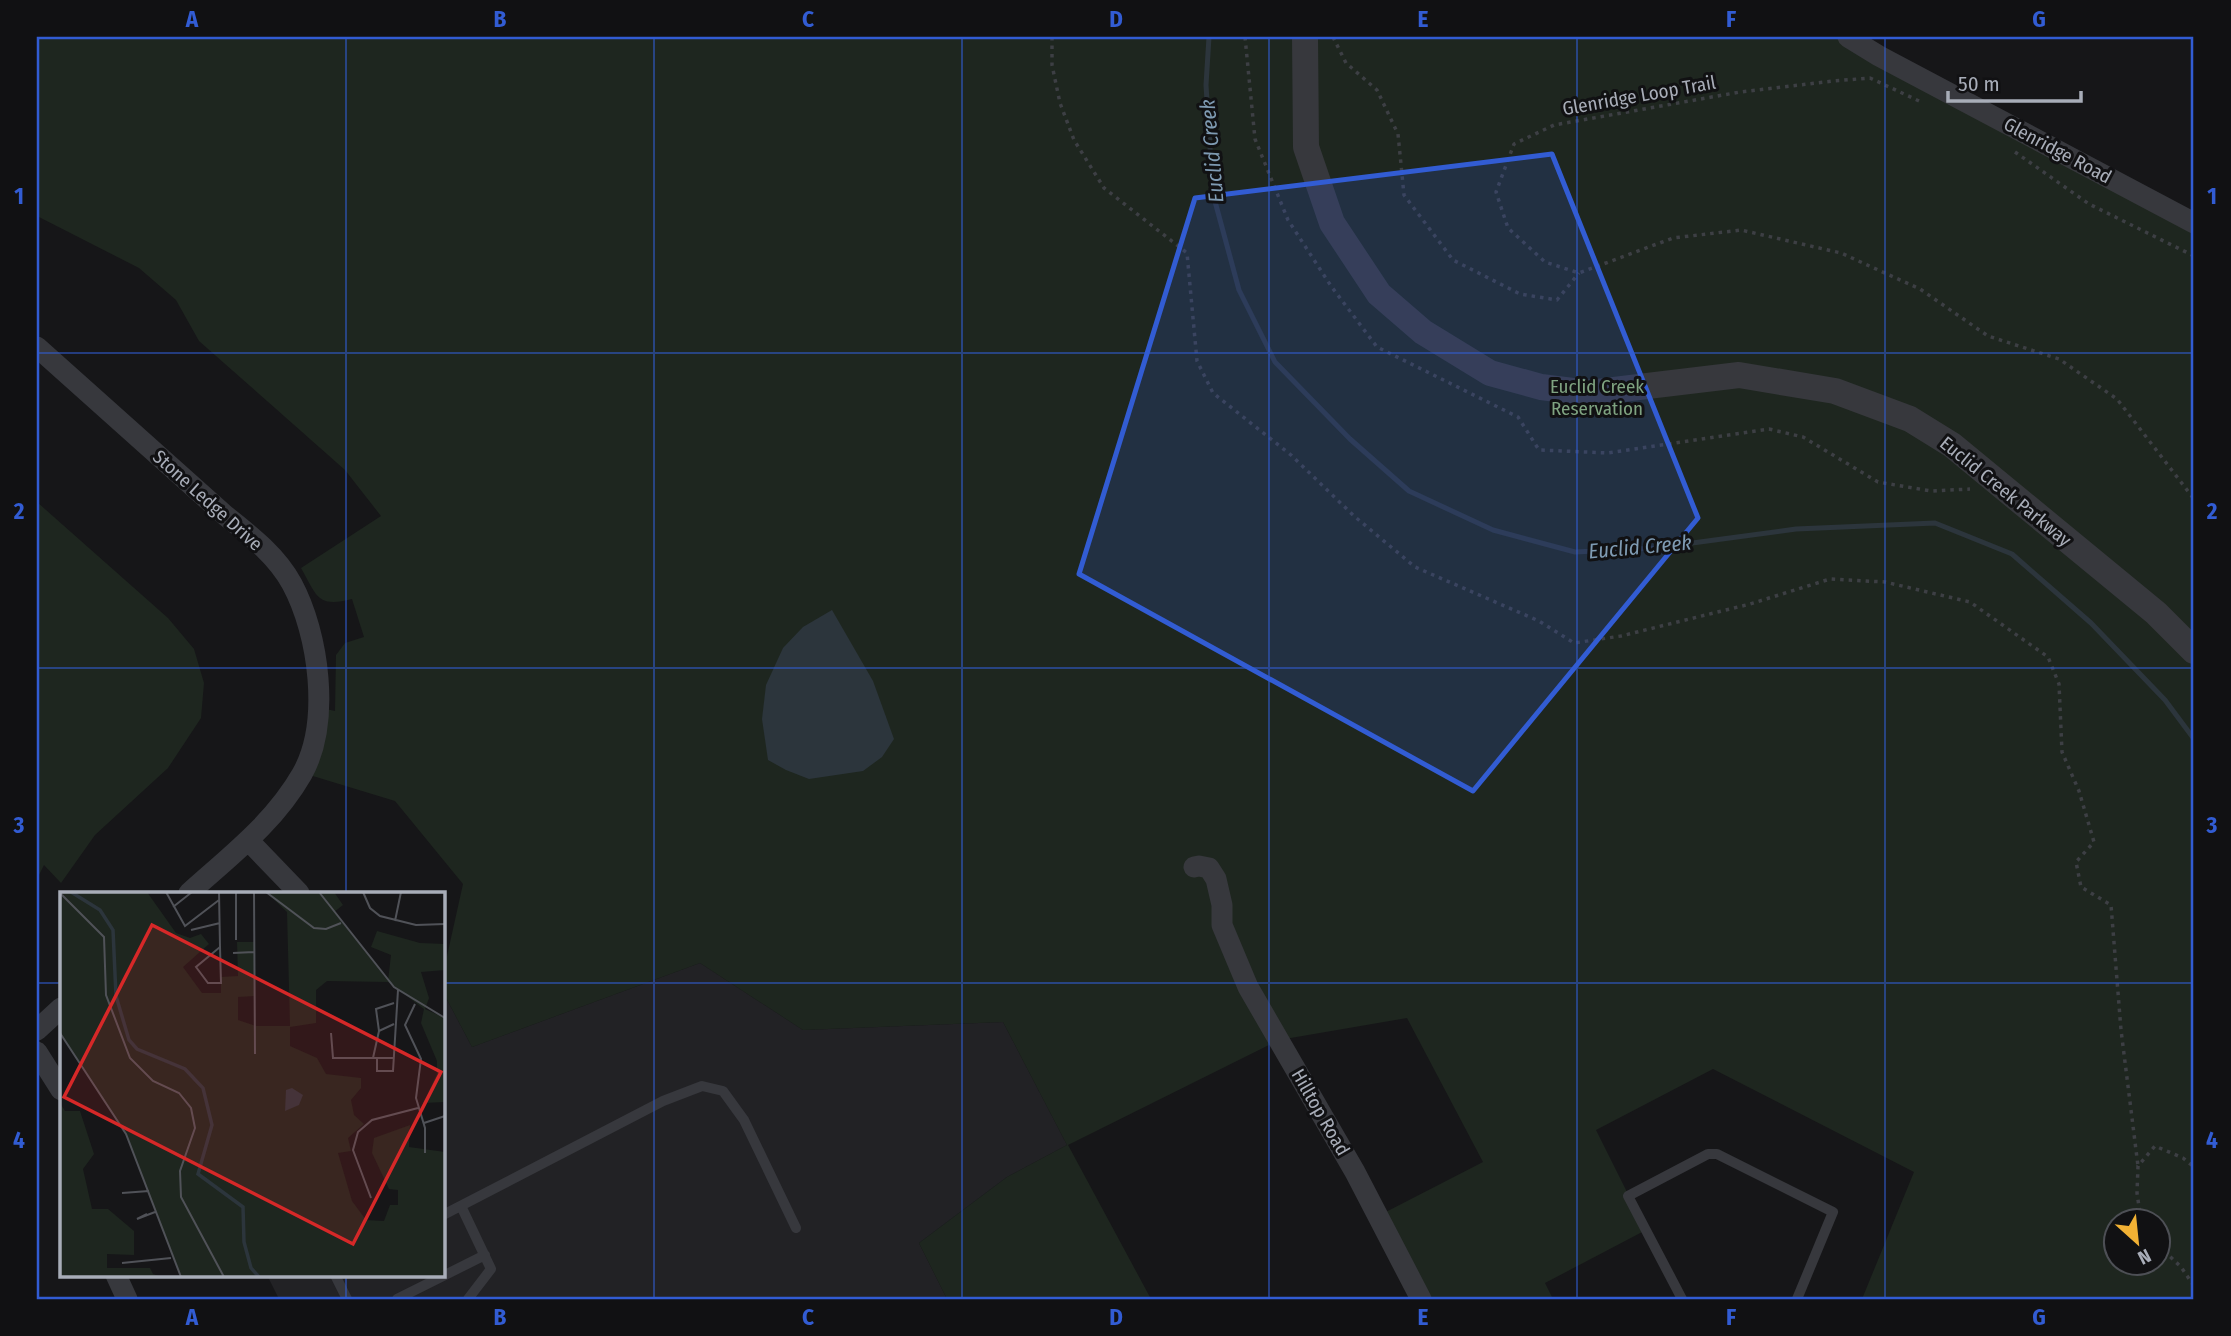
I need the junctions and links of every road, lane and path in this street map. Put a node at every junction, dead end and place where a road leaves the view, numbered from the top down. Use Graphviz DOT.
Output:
graph roads {
  1 [pos="1052,37"];
  2 [pos="1305,37"];
  3 [pos="1333,37"];
  4 [pos="1848,37"];
  5 [pos="1931,106"];
  6 [pos="2013,150"];
  7 [pos="2194,223"];
  8 [pos="2194,256"];
  9 [pos="1579,273"];
  10 [pos="37,347"];
  11 [pos="2194,499"];
  12 [pos="2194,651"];
  13 [pos="248,840"];
  14 [pos="1194,867"];
  15 [pos="190,892"];
  16 [pos="298,892"];
  17 [pos="60,1009"];
  18 [pos="37,1030"];
  19 [pos="37,1052"];
  20 [pos="60,1088"];
  21 [pos="2138,1166"];
  22 [pos="2194,1167"];
  23 [pos="461,1206"];
  24 [pos="2139,1206"];
  25 [pos="444,1214"];
  26 [pos="796,1228"];
  27 [pos="485,1255"];
  28 [pos="2172,1258"];
  29 [pos="116,1276"];
  30 [pos="336,1276"];
  31 [pos="443,1276"];
  32 [pos="444,1276"];
  33 [pos="2194,1286"];
  34 [pos="127,1299"];
  35 [pos="347,1299"];
  36 [pos="397,1299"];
  37 [pos="468,1299"];
  38 [pos="1421,1299"];
  39 [pos="1682,1299"];
  40 [pos="1797,1299"];
  1 -- 21 [label="path"];
  2 -- 12 [label="street, Euclid Creek Parkway"];
  3 -- 9 [label="path"];
  4 -- 7 [label="street, Glenridge Road"];
  5 -- 9 [label="path, Glenridge Loop Trail"];
  6 -- 8 [label="path"];
  9 -- 11 [label="path"];
  10 -- 13 [label="street, Stone Ledge Drive"];
  13 -- 15 [label="street, Stone Ledge Drive"];
  13 -- 16 [label="street"];
  14 -- 38 [label="street, Hilltop Road"];
  17 -- 18 [label="street"];
  19 -- 20 [label="street"];
  21 -- 22 [label="path"];
  21 -- 24 [label="path"];
  23 -- 25 [label="lane"];
  23 -- 26 [label="lane"];
  23 -- 27 [label="lane"];
  27 -- 32 [label="lane"];
  27 -- 37 [label="lane"];
  28 -- 33 [label="path"];
  29 -- 34 [label="street"];
  30 -- 35 [label="lane"];
  31 -- 36 [label="lane"];
  39 -- 40 [label="lane"];
}
